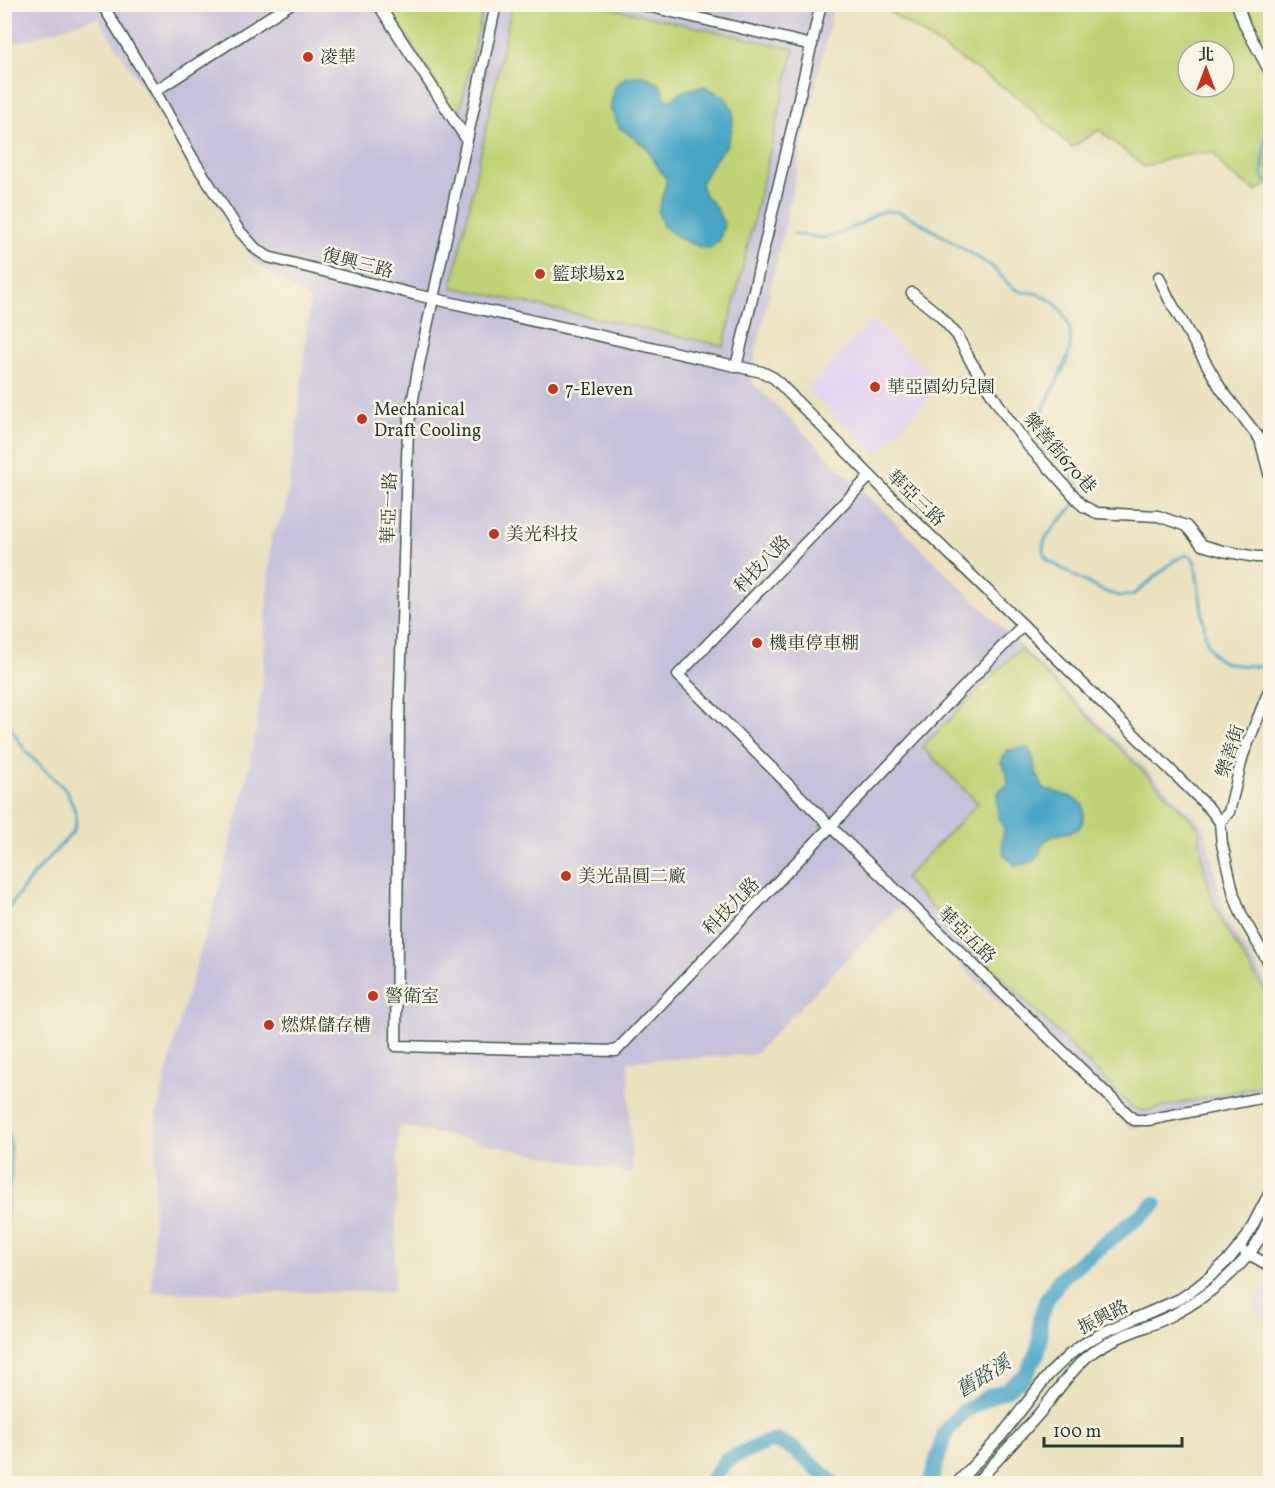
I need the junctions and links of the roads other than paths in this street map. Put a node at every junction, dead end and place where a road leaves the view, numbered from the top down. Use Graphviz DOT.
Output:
graph roads {
  1 [pos="102,4"];
  2 [pos="290,4"];
  3 [pos="378,4"];
  4 [pos="496,4"];
  5 [pos="639,4"];
  6 [pos="821,4"];
  7 [pos="1237,4"];
  8 [pos="812,45"];
  9 [pos="1270,72"];
  10 [pos="155,91"];
  11 [pos="467,140"];
  12 [pos="1159,277"];
  13 [pos="912,293"];
  14 [pos="433,298"];
  15 [pos="736,367"];
  16 [pos="870,476"];
  17 [pos="1270,477"];
  18 [pos="1270,508"];
  19 [pos="1270,518"];
  20 [pos="1270,557"];
  21 [pos="1023,625"];
  22 [pos="678,675"];
  23 [pos="1270,688"];
  24 [pos="1220,822"];
  25 [pos="831,826"];
  26 [pos="1270,965"];
  27 [pos="396,1046"];
  28 [pos="1270,1096"];
  29 [pos="1270,1192"];
  30 [pos="1270,1216"];
  31 [pos="1238,1248"];
  32 [pos="1248,1255"];
  33 [pos="1270,1266"];
  34 [pos="956,1484"];
  35 [pos="975,1484"];
  1 -- 10 [label="street, 復興三路"];
  2 -- 10 [label="street"];
  3 -- 11 [label="street"];
  4 -- 11 [label="street, 華亞一路"];
  5 -- 8 [label="street"];
  6 -- 8 [label="street"];
  7 -- 9 [label="street"];
  8 -- 15 [label="street"];
  10 -- 14 [label="street, 復興三路"];
  11 -- 14 [label="street, 華亞一路"];
  12 -- 17 [label="street"];
  13 -- 20 [label="street, 樂善街670巷"];
  14 -- 15 [label="street, 復興三路"];
  14 -- 27 [label="street, 華亞一路"];
  15 -- 16 [label="street, 華亞三路"];
  16 -- 21 [label="street, 華亞三路"];
  16 -- 22 [label="street, 科技八路"];
  18 -- 19 [label="street"];
  21 -- 24 [label="street, 華亞三路"];
  21 -- 25 [label="street, 科技九路"];
  22 -- 25 [label="street, 華亞五路"];
  23 -- 24 [label="street, 樂善街"];
  24 -- 26 [label="street"];
  25 -- 27 [label="street, 科技九路"];
  25 -- 28 [label="street, 華亞五路"];
  29 -- 31 [label="street, 振興路"];
  30 -- 32 [label="street, 振興路"];
  31 -- 32 [label="street"];
  31 -- 34 [label="street, 振興路"];
  32 -- 33 [label="street"];
  32 -- 35 [label="street, 振興路"];
}
